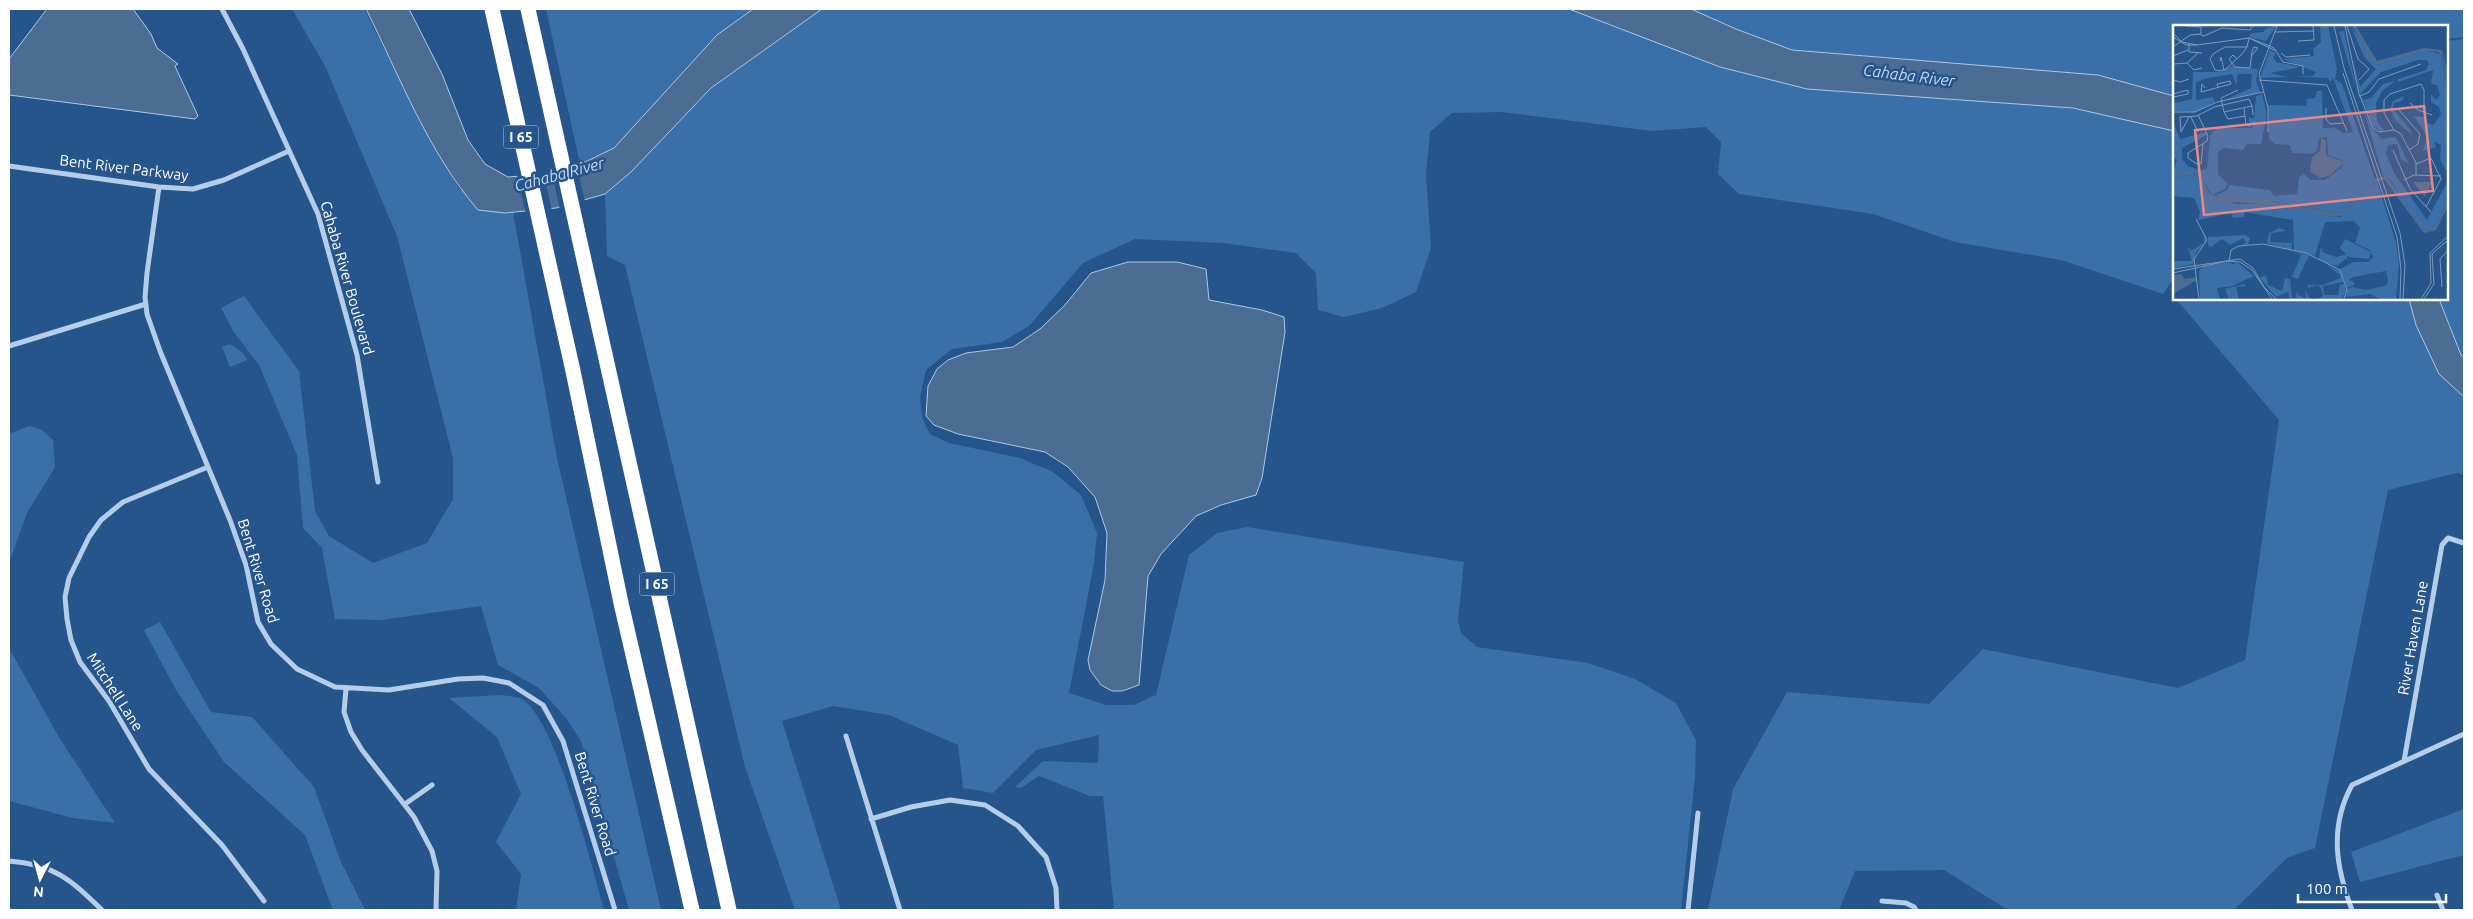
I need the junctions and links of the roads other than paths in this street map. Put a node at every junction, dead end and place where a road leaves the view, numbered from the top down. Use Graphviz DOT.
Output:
graph roads {
  1 [pos="222,9"];
  2 [pos="492,9"];
  3 [pos="528,9"];
  4 [pos="289,151"];
  5 [pos="9,166"];
  6 [pos="159,187"];
  7 [pos="146,304"];
  8 [pos="9,346"];
  9 [pos="208,467"];
  10 [pos="378,482"];
  11 [pos="2464,543"];
  12 [pos="346,689"];
  13 [pos="2464,734"];
  14 [pos="846,736"];
  15 [pos="2404,760"];
  16 [pos="432,784"];
  17 [pos="405,804"];
  18 [pos="1698,813"];
  19 [pos="871,819"];
  20 [pos="9,861"];
  21 [pos="2437,894"];
  22 [pos="264,901"];
  23 [pos="1882,901"];
  24 [pos="102,910"];
  25 [pos="436,910"];
  26 [pos="615,910"];
  27 [pos="692,910"];
  28 [pos="730,910"];
  29 [pos="900,910"];
  30 [pos="1057,910"];
  31 [pos="1688,910"];
  32 [pos="1916,910"];
  33 [pos="2352,910"];
  34 [pos="2443,910"];
  1 -- 4 [label="street, Cahaba River Boulevard"];
  2 -- 27 [label="highway, I 65"];
  3 -- 28 [label="highway, I 65"];
  4 -- 6 [label="street, Bent River Parkway"];
  4 -- 10 [label="street, Cahaba River Boulevard"];
  5 -- 6 [label="street, Bent River Parkway"];
  6 -- 7 [label="street, Bent River Road"];
  7 -- 8 [label="street"];
  7 -- 9 [label="street, Bent River Road"];
  9 -- 12 [label="street, Bent River Road"];
  9 -- 22 [label="street, Mitchell Lane"];
  11 -- 15 [label="street, River Haven Lane"];
  12 -- 17 [label="street"];
  12 -- 26 [label="street, Bent River Road"];
  13 -- 15 [label="street"];
  14 -- 19 [label="street"];
  15 -- 33 [label="street"];
  16 -- 17 [label="street"];
  17 -- 25 [label="street"];
  18 -- 31 [label="street"];
  19 -- 29 [label="street"];
  19 -- 30 [label="street"];
  20 -- 24 [label="street"];
  21 -- 34 [label="street"];
  23 -- 32 [label="street"];
}
